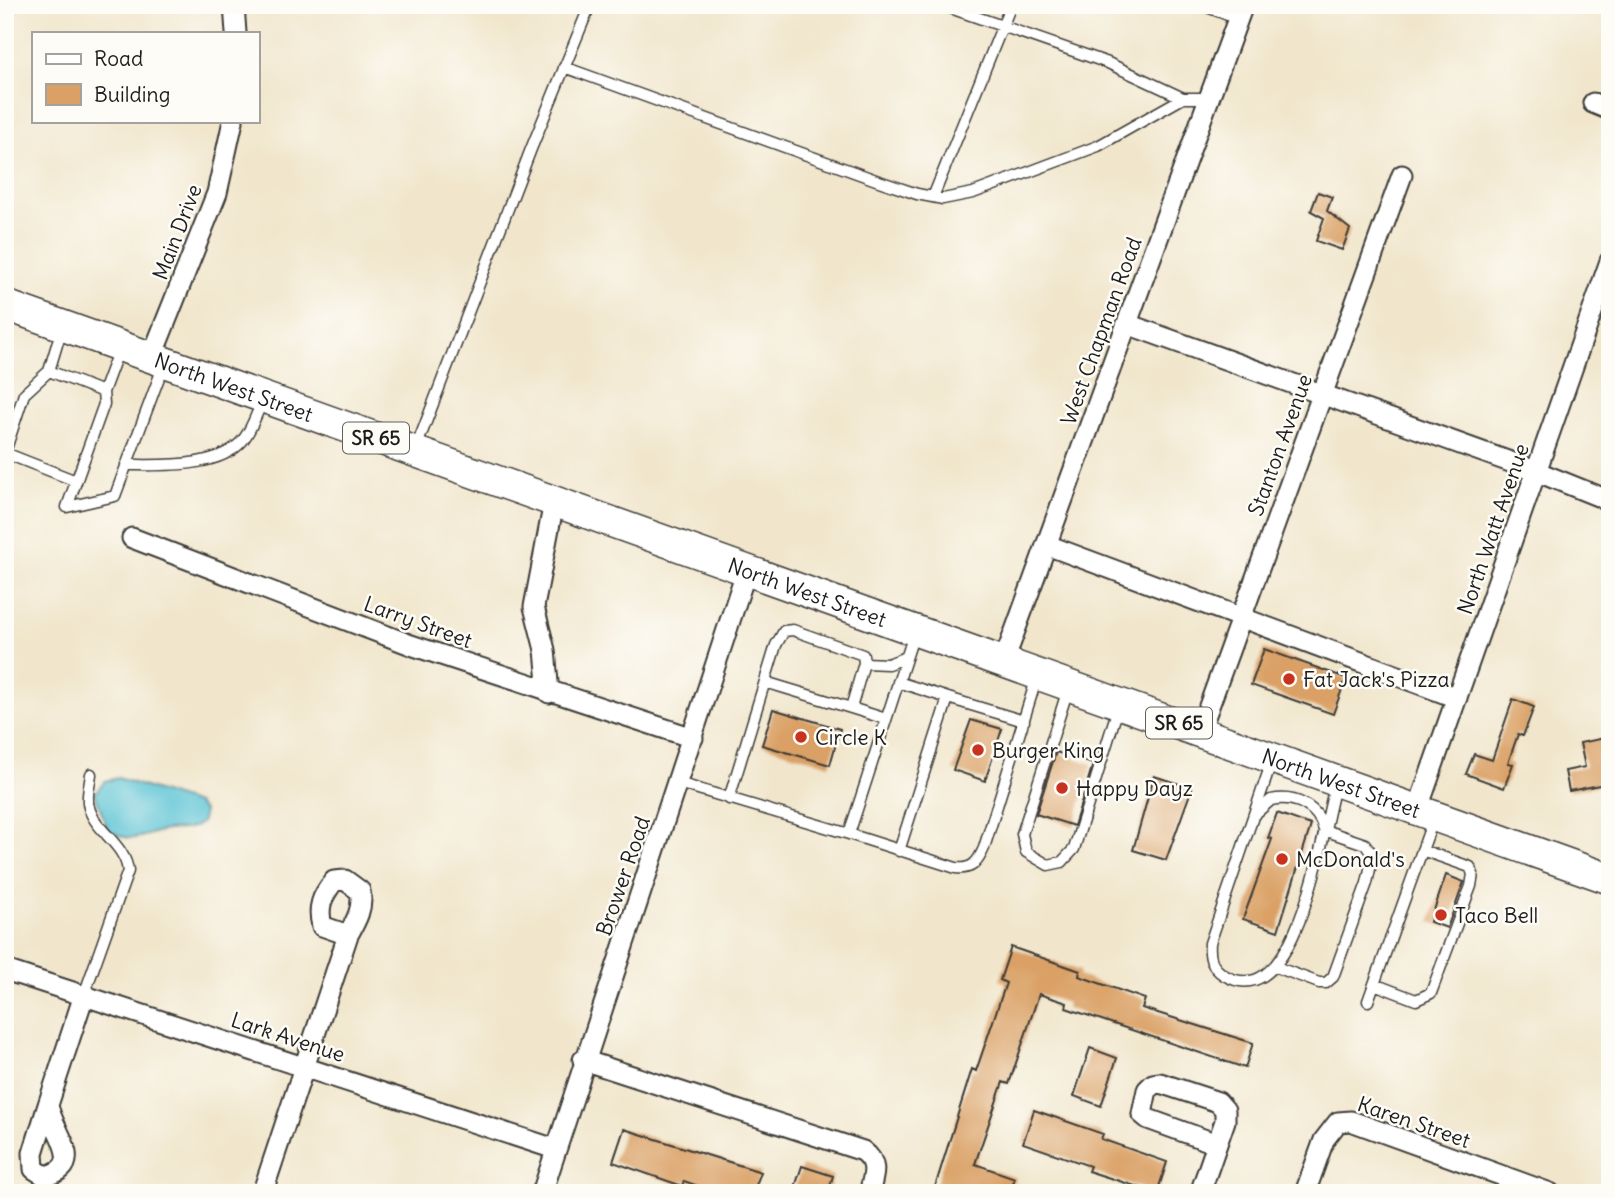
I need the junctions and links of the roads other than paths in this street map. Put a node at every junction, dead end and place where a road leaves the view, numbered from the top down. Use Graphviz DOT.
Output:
graph roads {
  1 [pos="234,5"];
  2 [pos="590,5"];
  3 [pos="942,5"];
  4 [pos="1011,5"];
  5 [pos="1202,5"];
  6 [pos="1240,13"];
  7 [pos="1003,27"];
  8 [pos="236,32"];
  9 [pos="565,67"];
  10 [pos="1183,98"];
  11 [pos="1210,98"];
  12 [pos="233,122"];
  13 [pos="1402,175"];
  14 [pos="933,197"];
  15 [pos="1610,261"];
  16 [pos="5,305"];
  17 [pos="1127,324"];
  18 [pos="63,326"];
  19 [pos="120,345"];
  20 [pos="159,358"];
  21 [pos="48,371"];
  22 [pos="103,392"];
  23 [pos="1322,396"];
  24 [pos="265,397"];
  25 [pos="5,452"];
  26 [pos="414,452"];
  27 [pos="126,464"];
  28 [pos="1538,471"];
  29 [pos="76,481"];
  30 [pos="1610,501"];
  31 [pos="554,502"];
  32 [pos="132,538"];
  33 [pos="1047,545"];
  34 [pos="746,572"];
  35 [pos="1242,616"];
  36 [pos="911,644"];
  37 [pos="1004,661"];
  38 [pos="864,663"];
  39 [pos="1038,673"];
  40 [pos="765,682"];
  41 [pos="898,682"];
  42 [pos="1070,685"];
  43 [pos="549,693"];
  44 [pos="948,698"];
  45 [pos="1457,698"];
  46 [pos="1120,702"];
  47 [pos="851,708"];
  48 [pos="886,719"];
  49 [pos="1024,721"];
  50 [pos="1200,731"];
  51 [pos="693,738"];
  52 [pos="1273,758"];
  53 [pos="91,774"];
  54 [pos="1337,781"];
  55 [pos="678,783"];
  56 [pos="729,799"];
  57 [pos="1426,813"];
  58 [pos="1252,819"];
  59 [pos="1324,830"];
  60 [pos="849,834"];
  61 [pos="1422,850"];
  62 [pos="900,851"];
  63 [pos="1610,879"];
  64 [pos="348,935"];
  65 [pos="1276,967"];
  66 [pos="5,970"];
  67 [pos="1374,984"];
  68 [pos="84,995"];
  69 [pos="1368,1001"];
  70 [pos="583,1060"];
  71 [pos="304,1067"];
  72 [pos="48,1105"];
  73 [pos="1217,1144"];
  74 [pos="555,1149"];
  75 [pos="1500,1185"];
  76 [pos="264,1188"];
  77 [pos="542,1193"];
  78 [pos="869,1193"];
  79 [pos="1200,1193"];
  80 [pos="1305,1193"];
  81 [pos="1550,1193"];
  1 -- 8 [label="street"];
  2 -- 9 [label="lane"];
  3 -- 7 [label="lane"];
  4 -- 7 [label="lane"];
  5 -- 6 [label="lane"];
  6 -- 11 [label="street, West Chapman Road"];
  7 -- 10 [label="lane"];
  7 -- 14 [label="lane"];
  9 -- 14 [label="lane"];
  9 -- 26 [label="lane"];
  10 -- 11 [label="lane"];
  10 -- 14 [label="lane"];
  11 -- 17 [label="street, West Chapman Road"];
  12 -- 20 [label="street, Main Drive"];
  13 -- 23 [label="street, Stanton Avenue"];
  15 -- 28 [label="street, North Watt Avenue"];
  16 -- 18 [label="main road, North West Street / SR 65"];
  17 -- 23 [label="street"];
  17 -- 33 [label="street, West Chapman Road"];
  18 -- 19 [label="main road, North West Street / SR 65"];
  18 -- 21 [label="lane"];
  19 -- 20 [label="main road, North West Street / SR 65"];
  19 -- 22 [label="lane"];
  20 -- 24 [label="main road, North West Street / SR 65"];
  20 -- 27 [label="lane"];
  21 -- 22 [label="lane"];
  21 -- 25 [label="lane"];
  22 -- 29 [label="lane"];
  23 -- 28 [label="street"];
  23 -- 35 [label="street, Stanton Avenue"];
  24 -- 26 [label="main road, North West Street / SR 65"];
  24 -- 27 [label="lane"];
  25 -- 29 [label="lane"];
  26 -- 31 [label="main road, North West Street / SR 65"];
  27 -- 29 [label="lane"];
  28 -- 30 [label="street"];
  28 -- 45 [label="street, North Watt Avenue"];
  31 -- 34 [label="main road, North West Street / SR 65"];
  31 -- 43 [label="street"];
  32 -- 43 [label="street, Larry Street"];
  33 -- 35 [label="street"];
  33 -- 37 [label="street, West Chapman Road"];
  34 -- 36 [label="main road, North West Street / SR 65"];
  34 -- 51 [label="street, Brower Road"];
  35 -- 45 [label="street"];
  35 -- 50 [label="street, Stanton Avenue"];
  36 -- 37 [label="main road, North West Street / SR 65"];
  36 -- 38 [label="lane"];
  36 -- 41 [label="lane"];
  37 -- 39 [label="main road, North West Street / SR 65"];
  38 -- 40 [label="lane"];
  38 -- 47 [label="lane"];
  39 -- 42 [label="main road, North West Street / SR 65"];
  39 -- 49 [label="lane"];
  40 -- 47 [label="lane"];
  40 -- 56 [label="lane"];
  41 -- 44 [label="lane"];
  41 -- 48 [label="lane"];
  42 -- 46 [label="main road, North West Street / SR 65"];
  42 -- 46 [label="lane"];
  43 -- 51 [label="street, Larry Street"];
  44 -- 49 [label="lane"];
  44 -- 62 [label="lane"];
  45 -- 57 [label="street, North Watt Avenue"];
  46 -- 50 [label="main road, North West Street / SR 65"];
  47 -- 48 [label="lane"];
  48 -- 60 [label="lane"];
  49 -- 62 [label="lane"];
  50 -- 52 [label="main road, North West Street / SR 65"];
  51 -- 55 [label="street, Brower Road"];
  52 -- 54 [label="main road, North West Street / SR 65"];
  52 -- 58 [label="lane"];
  53 -- 68 [label="lane"];
  54 -- 57 [label="main road, North West Street / SR 65"];
  54 -- 59 [label="lane"];
  55 -- 56 [label="lane"];
  55 -- 70 [label="street, Brower Road"];
  56 -- 60 [label="lane"];
  57 -- 61 [label="lane"];
  57 -- 63 [label="main road, North West Street / SR 65"];
  58 -- 59 [label="lane"];
  58 -- 65 [label="lane"];
  59 -- 65 [label="lane"];
  59 -- 65 [label="lane"];
  60 -- 62 [label="lane"];
  61 -- 67 [label="lane"];
  61 -- 67 [label="lane"];
  64 -- 71 [label="street"];
  66 -- 68 [label="street, Lark Avenue"];
  67 -- 69 [label="lane"];
  68 -- 71 [label="street, Lark Avenue"];
  68 -- 72 [label="street"];
  70 -- 74 [label="street, Brower Road"];
  70 -- 78 [label="street"];
  71 -- 74 [label="street, Lark Avenue"];
  71 -- 76 [label="street"];
  72 -- 72 [label="street"];
  73 -- 79 [label="street"];
  74 -- 77 [label="street, Brower Road"];
  75 -- 80 [label="street, Karen Street"];
  75 -- 81 [label="street, Karen Street"];
}
